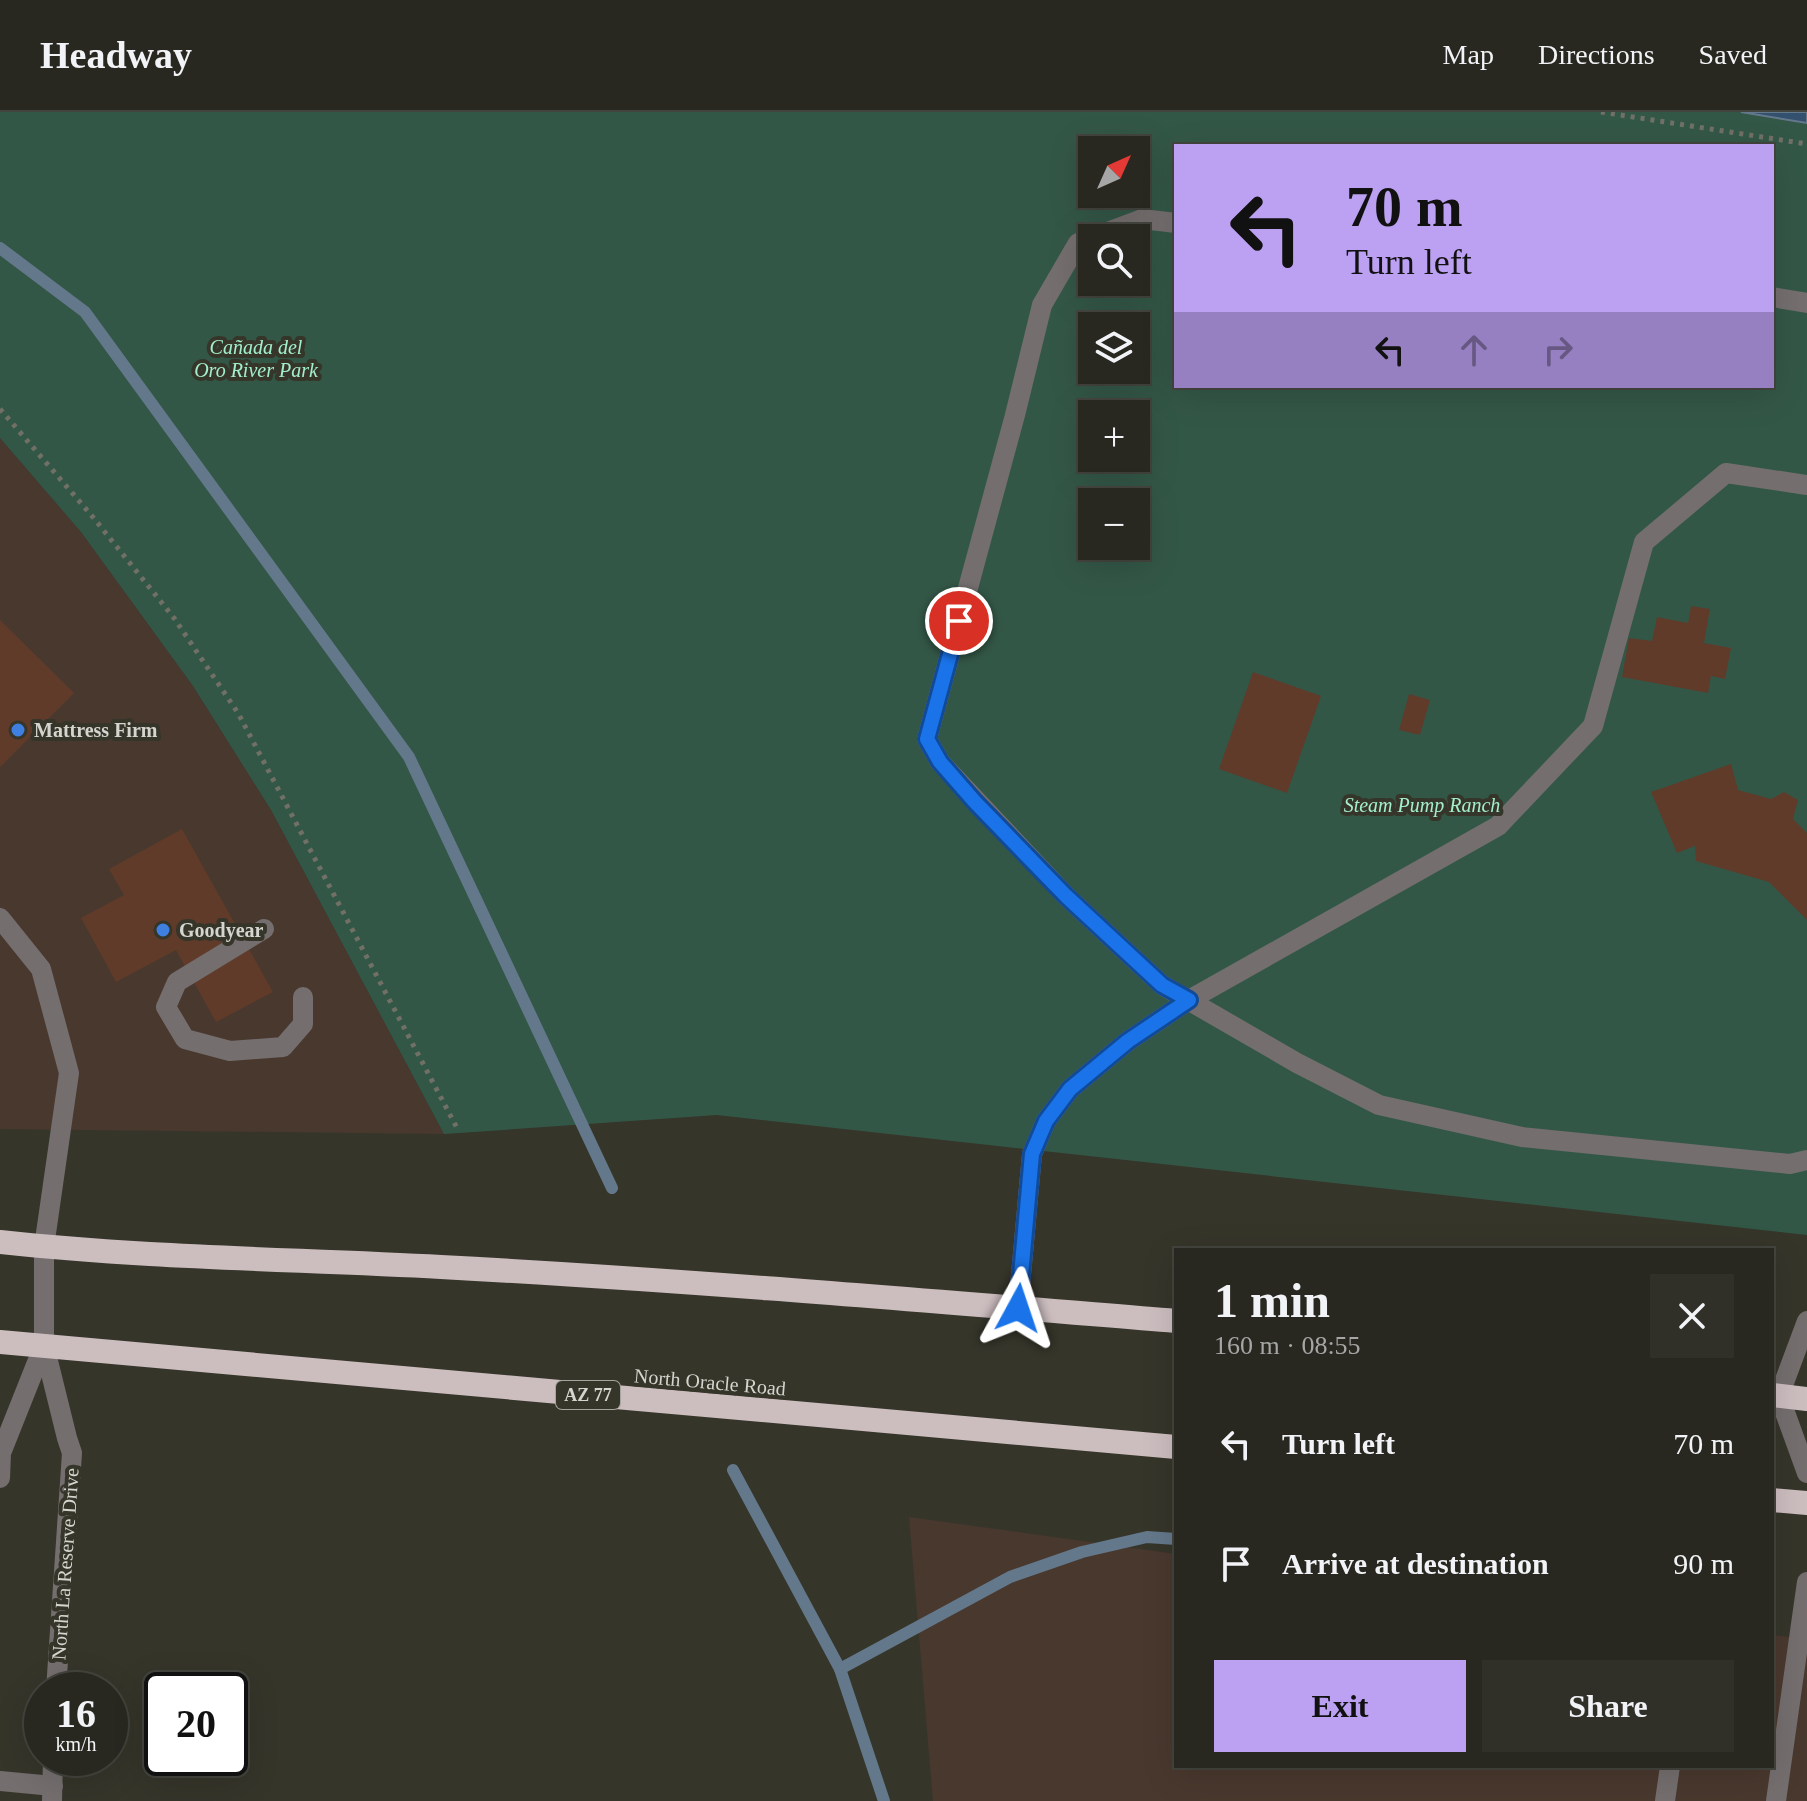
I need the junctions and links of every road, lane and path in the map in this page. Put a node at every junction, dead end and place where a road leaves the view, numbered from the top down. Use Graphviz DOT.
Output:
graph roads {
  1 [pos="1601,112"];
  2 [pos="1807,144"];
  3 [pos="1174,223"];
  4 [pos="1774,297"];
  5 [pos="1807,303"];
  6 [pos="0,409"];
  7 [pos="1807,485"];
  8 [pos="0,918"];
  9 [pos="264,929"];
  10 [pos="303,997"];
  11 [pos="1189,1000"];
  12 [pos="457,1128"];
  13 [pos="1807,1160"];
  14 [pos="0,1242"];
  15 [pos="44,1247"];
  16 [pos="1018,1308"];
  17 [pos="1174,1321"];
  18 [pos="1807,1321"];
  19 [pos="0,1342"];
  20 [pos="44,1345"];
  21 [pos="1774,1399"];
  22 [pos="1807,1399"];
  23 [pos="1174,1447"];
  24 [pos="1807,1473"];
  25 [pos="0,1478"];
  26 [pos="1774,1500"];
  27 [pos="1807,1503"];
  28 [pos="1807,1582"];
  29 [pos="57,1672"];
  30 [pos="1670,1768"];
  31 [pos="0,1781"];
  32 [pos="52,1794"];
  33 [pos="1665,1801"];
  34 [pos="1776,1801"];
  1 -- 2 [label="path"];
  3 -- 11 [label="street"];
  4 -- 5 [label="street"];
  6 -- 12 [label="path"];
  7 -- 11 [label="street"];
  8 -- 15 [label="street, North La Reserve Drive"];
  9 -- 10 [label="street"];
  11 -- 13 [label="street"];
  11 -- 16 [label="street"];
  14 -- 15 [label="highway"];
  15 -- 16 [label="highway"];
  15 -- 20 [label="street, North La Reserve Drive"];
  16 -- 17 [label="highway"];
  18 -- 21 [label="street"];
  19 -- 20 [label="highway, North Oracle Road / AZ 77"];
  20 -- 23 [label="highway, North Oracle Road / AZ 77"];
  20 -- 25 [label="street, North La Reserve Drive"];
  20 -- 29 [label="street, North La Reserve Drive"];
  21 -- 22 [label="highway"];
  21 -- 24 [label="street"];
  26 -- 27 [label="highway"];
  28 -- 34 [label="street"];
  30 -- 33 [label="street"];
  31 -- 32 [label="street"];
}
